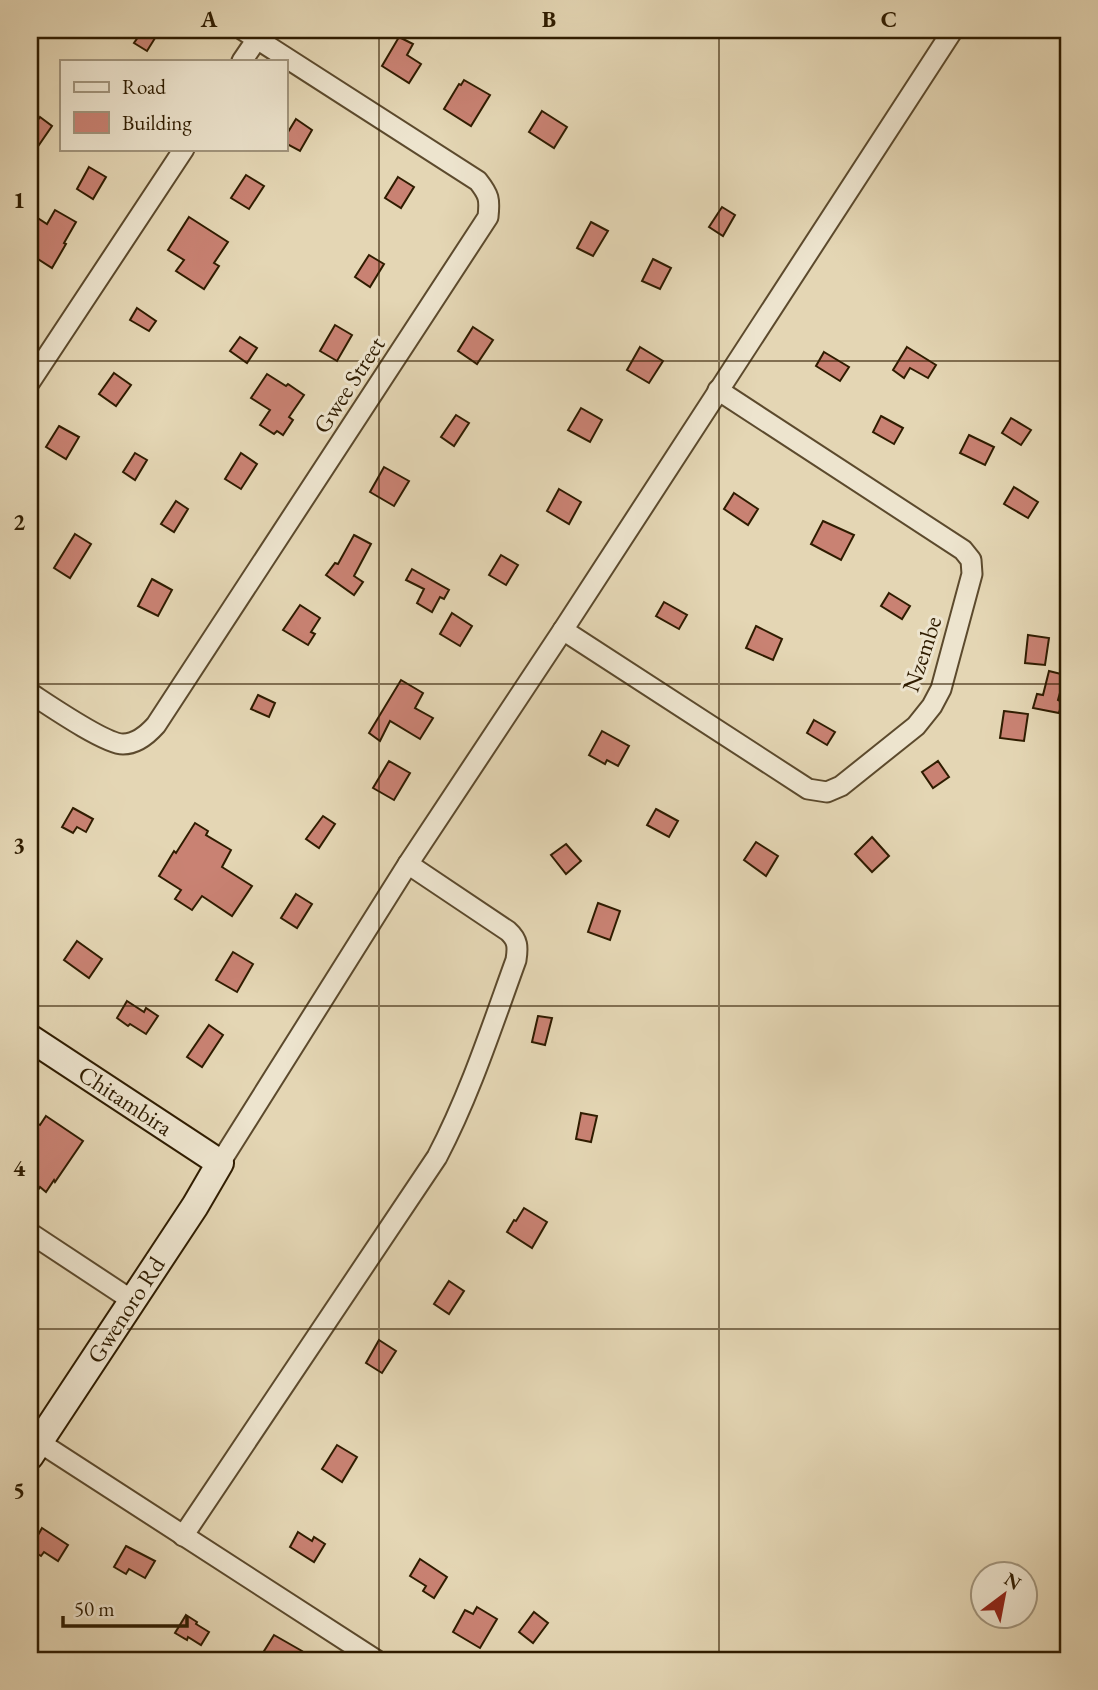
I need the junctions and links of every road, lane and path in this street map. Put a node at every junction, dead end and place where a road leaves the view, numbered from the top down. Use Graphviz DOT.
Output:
graph roads {
  1 [pos="953,30"];
  2 [pos="250,34"];
  3 [pos="242,60"];
  4 [pos="183,150"];
  5 [pos="30,382"];
  6 [pos="719,390"];
  7 [pos="563,630"];
  8 [pos="30,693"];
  9 [pos="408,864"];
  10 [pos="30,1038"];
  11 [pos="220,1163"];
  12 [pos="30,1233"];
  13 [pos="133,1301"];
  14 [pos="34,1449"];
  15 [pos="183,1536"];
  16 [pos="376,1660"];
  1 -- 6 [label="street"];
  2 -- 3 [label="street"];
  2 -- 8 [label="street, Gwee Street"];
  4 -- 5 [label="street"];
  6 -- 7 [label="street"];
  6 -- 7 [label="street, Nzembe"];
  7 -- 9 [label="street"];
  9 -- 11 [label="street"];
  9 -- 15 [label="street"];
  10 -- 11 [label="street, Chitambira"];
  11 -- 13 [label="street, Gwenoro Rd"];
  12 -- 13 [label="street"];
  13 -- 14 [label="street, Gwenoro Rd"];
  14 -- 15 [label="street"];
  15 -- 16 [label="street"];
}
